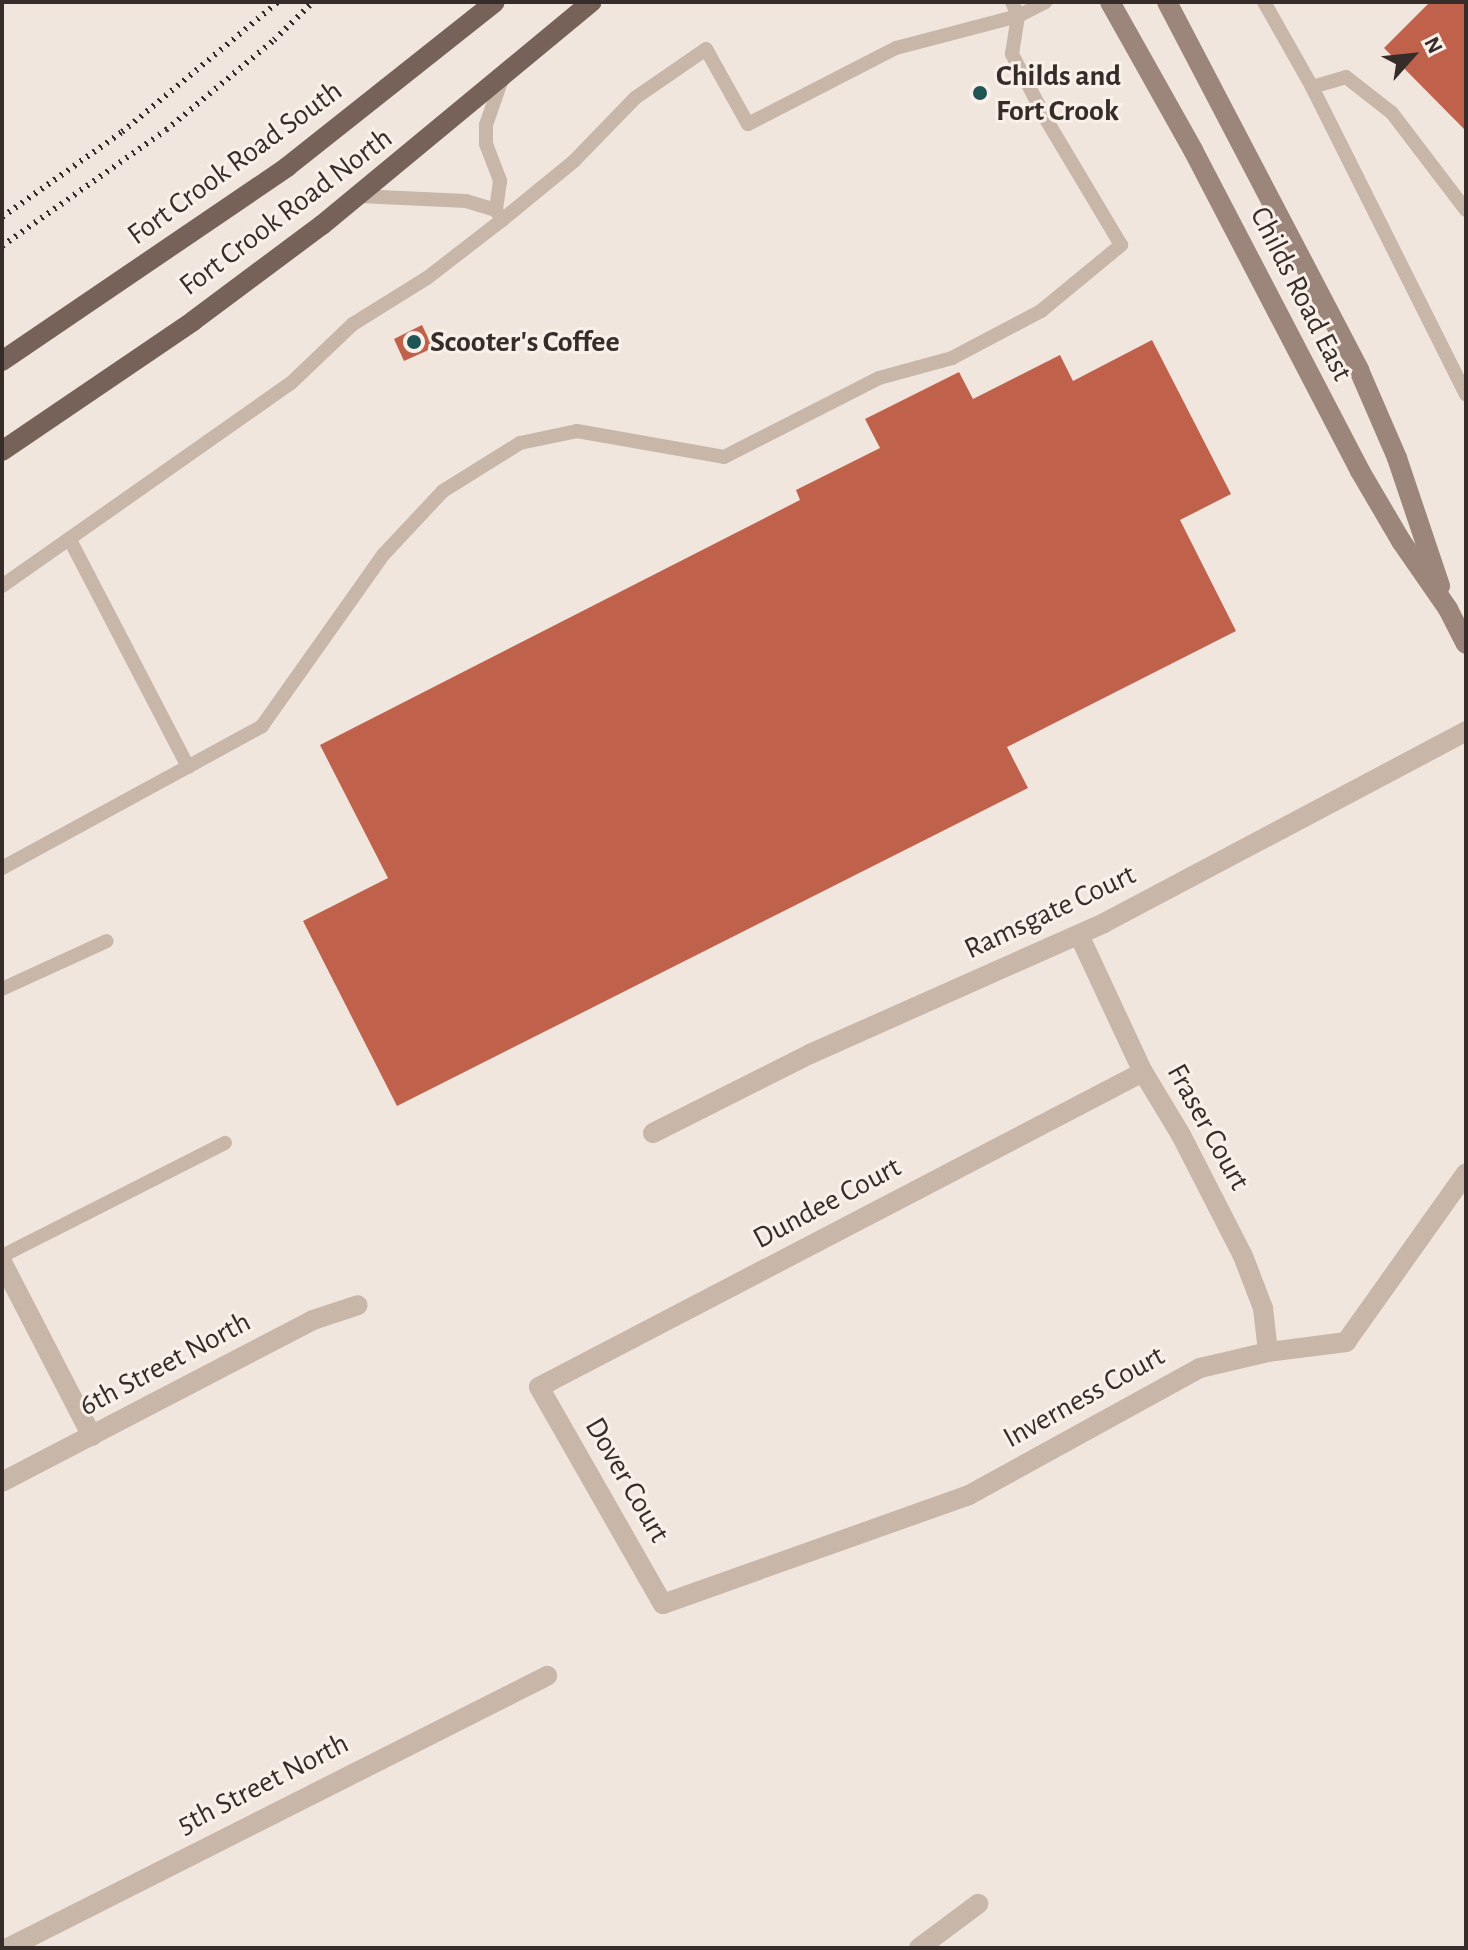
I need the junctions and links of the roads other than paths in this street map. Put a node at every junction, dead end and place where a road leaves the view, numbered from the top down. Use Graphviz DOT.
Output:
graph roads {
  1 [pos="495,2"];
  2 [pos="592,2"];
  3 [pos="1046,2"];
  4 [pos="1110,2"];
  5 [pos="1167,2"];
  6 [pos="1264,2"];
  7 [pos="1015,9"];
  8 [pos="502,79"];
  9 [pos="1312,87"];
  10 [pos="359,196"];
  11 [pos="1466,210"];
  12 [pos="499,215"];
  13 [pos="2,361"];
  14 [pos="1466,395"];
  15 [pos="2,451"];
  16 [pos="70,540"];
  17 [pos="2,586"];
  18 [pos="1448,609"];
  19 [pos="1466,644"];
  20 [pos="1466,731"];
  21 [pos="188,767"];
  22 [pos="2,868"];
  23 [pos="1079,935"];
  24 [pos="107,941"];
  25 [pos="2,989"];
  26 [pos="1143,1072"];
  27 [pos="653,1133"];
  28 [pos="225,1143"];
  29 [pos="1466,1173"];
  30 [pos="2,1259"];
  31 [pos="358,1305"];
  32 [pos="1268,1352"];
  33 [pos="539,1387"];
  34 [pos="92,1436"];
  35 [pos="2,1482"];
  36 [pos="663,1604"];
  37 [pos="547,1676"];
  38 [pos="978,1904"];
  39 [pos="8,1948"];
  40 [pos="919,1948"];
  1 -- 13 [label="main road, Fort Crook Road South"];
  2 -- 8 [label="main road, Fort Crook Road North"];
  3 -- 7 [label="lane"];
  4 -- 18 [label="street, Childs Road East"];
  5 -- 18 [label="street, Childs Road East"];
  6 -- 9 [label="lane"];
  7 -- 12 [label="lane"];
  7 -- 21 [label="lane"];
  8 -- 10 [label="main road, Fort Crook Road North"];
  8 -- 12 [label="lane"];
  9 -- 11 [label="lane"];
  9 -- 14 [label="lane"];
  10 -- 12 [label="lane"];
  10 -- 15 [label="main road, Fort Crook Road North"];
  12 -- 16 [label="lane"];
  16 -- 17 [label="lane"];
  16 -- 21 [label="lane"];
  18 -- 19 [label="street, Childs Road East"];
  20 -- 23 [label="street, Ramsgate Court"];
  21 -- 22 [label="lane"];
  23 -- 26 [label="street, Fraser Court"];
  23 -- 27 [label="street, Ramsgate Court"];
  24 -- 25 [label="lane"];
  26 -- 32 [label="street, Fraser Court"];
  26 -- 33 [label="street, Dundee Court"];
  28 -- 30 [label="lane"];
  29 -- 32 [label="street, Inverness Court"];
  30 -- 34 [label="street"];
  31 -- 34 [label="street, 6th Street North"];
  32 -- 36 [label="street, Inverness Court"];
  33 -- 36 [label="street, Dover Court"];
  34 -- 35 [label="street, 6th Street North"];
  37 -- 39 [label="street, 5th Street North"];
  38 -- 40 [label="street"];
}
